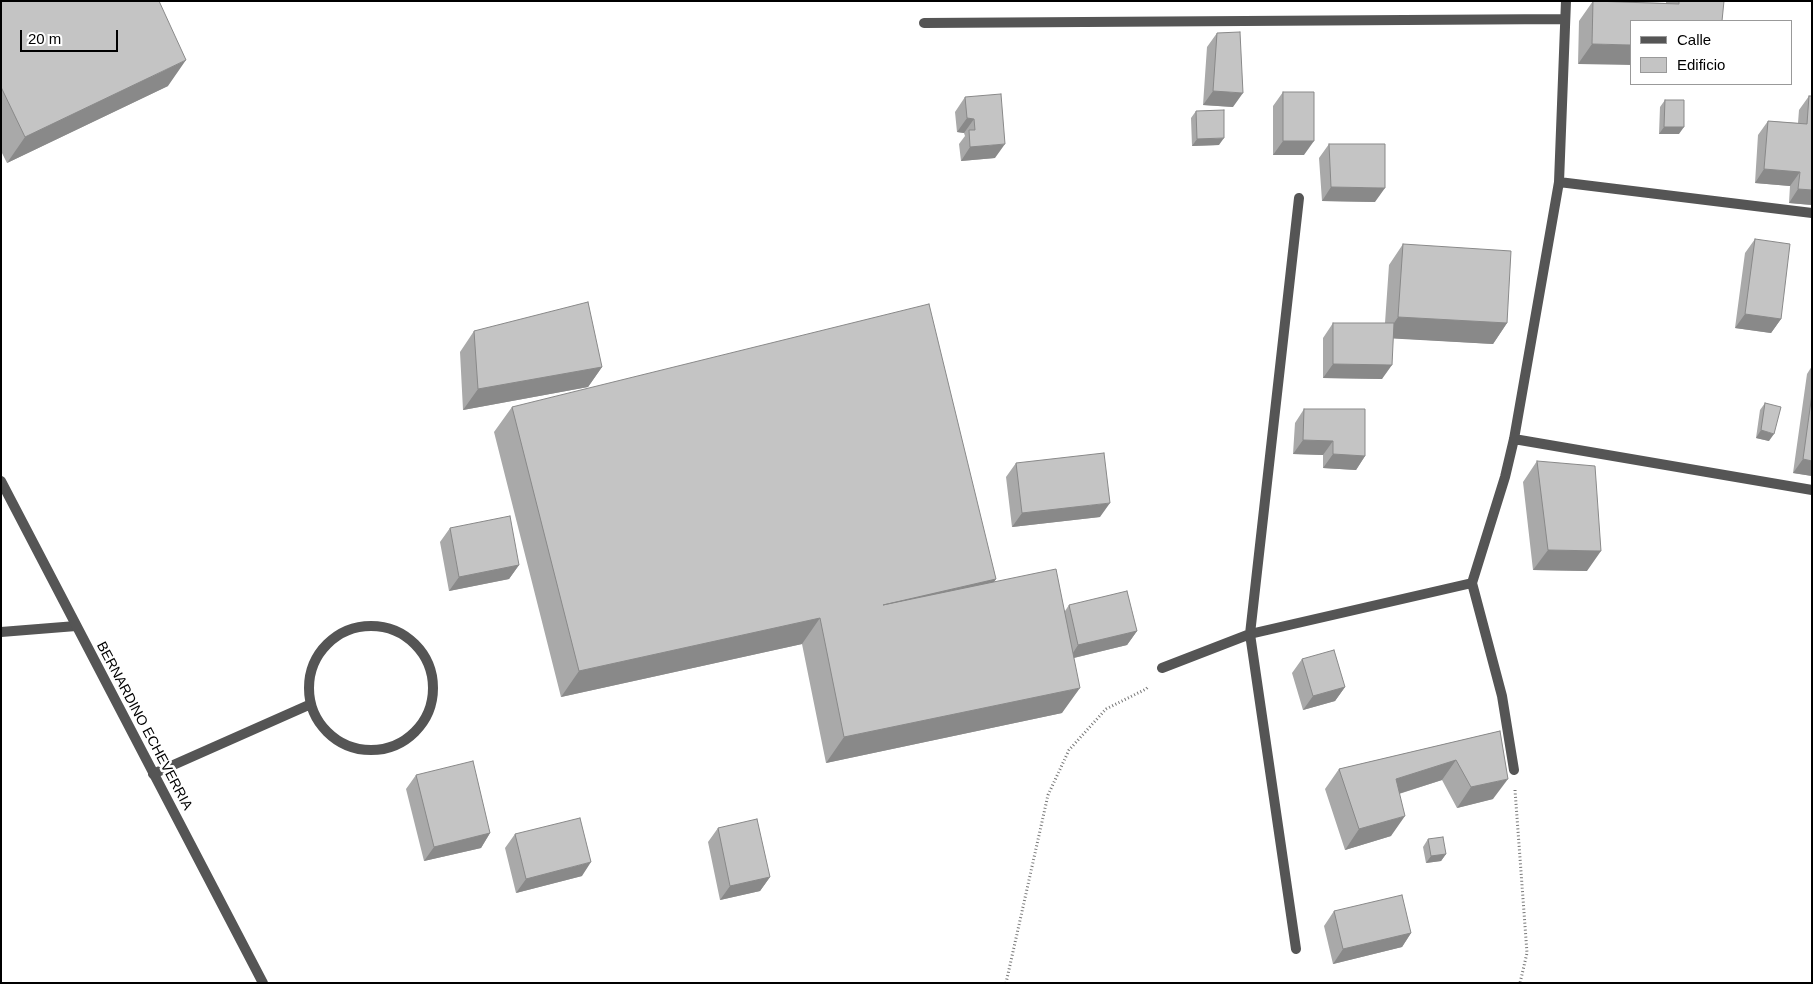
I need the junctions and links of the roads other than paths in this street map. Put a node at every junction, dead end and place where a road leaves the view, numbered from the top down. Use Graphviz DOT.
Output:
graph roads {
  1 [pos="1566,1"];
  2 [pos="1565,19"];
  3 [pos="924,23"];
  4 [pos="1559,182"];
  5 [pos="1298,198"];
  6 [pos="1812,214"];
  7 [pos="1514,439"];
  8 [pos="1,481"];
  9 [pos="1812,490"];
  10 [pos="1472,583"];
  11 [pos="76,626"];
  12 [pos="1,632"];
  13 [pos="1250,634"];
  14 [pos="1162,668"];
  15 [pos="311,704"];
  16 [pos="1514,770"];
  17 [pos="153,774"];
  18 [pos="1296,949"];
  19 [pos="263,983"];
  1 -- 2 [label="street"];
  2 -- 3 [label="street"];
  2 -- 4 [label="street"];
  4 -- 6 [label="street"];
  4 -- 7 [label="street"];
  5 -- 13 [label="street"];
  7 -- 9 [label="street"];
  7 -- 10 [label="street"];
  8 -- 11 [label="street, BERNARDINO ECHEVERRIA"];
  10 -- 13 [label="street"];
  10 -- 16 [label="street"];
  11 -- 12 [label="street"];
  11 -- 17 [label="street, BERNARDINO ECHEVERRIA"];
  13 -- 14 [label="street"];
  13 -- 18 [label="street"];
  15 -- 15 [label="street"];
  15 -- 17 [label="street"];
  17 -- 19 [label="street, BERNARDINO ECHEVERRIA"];
}
